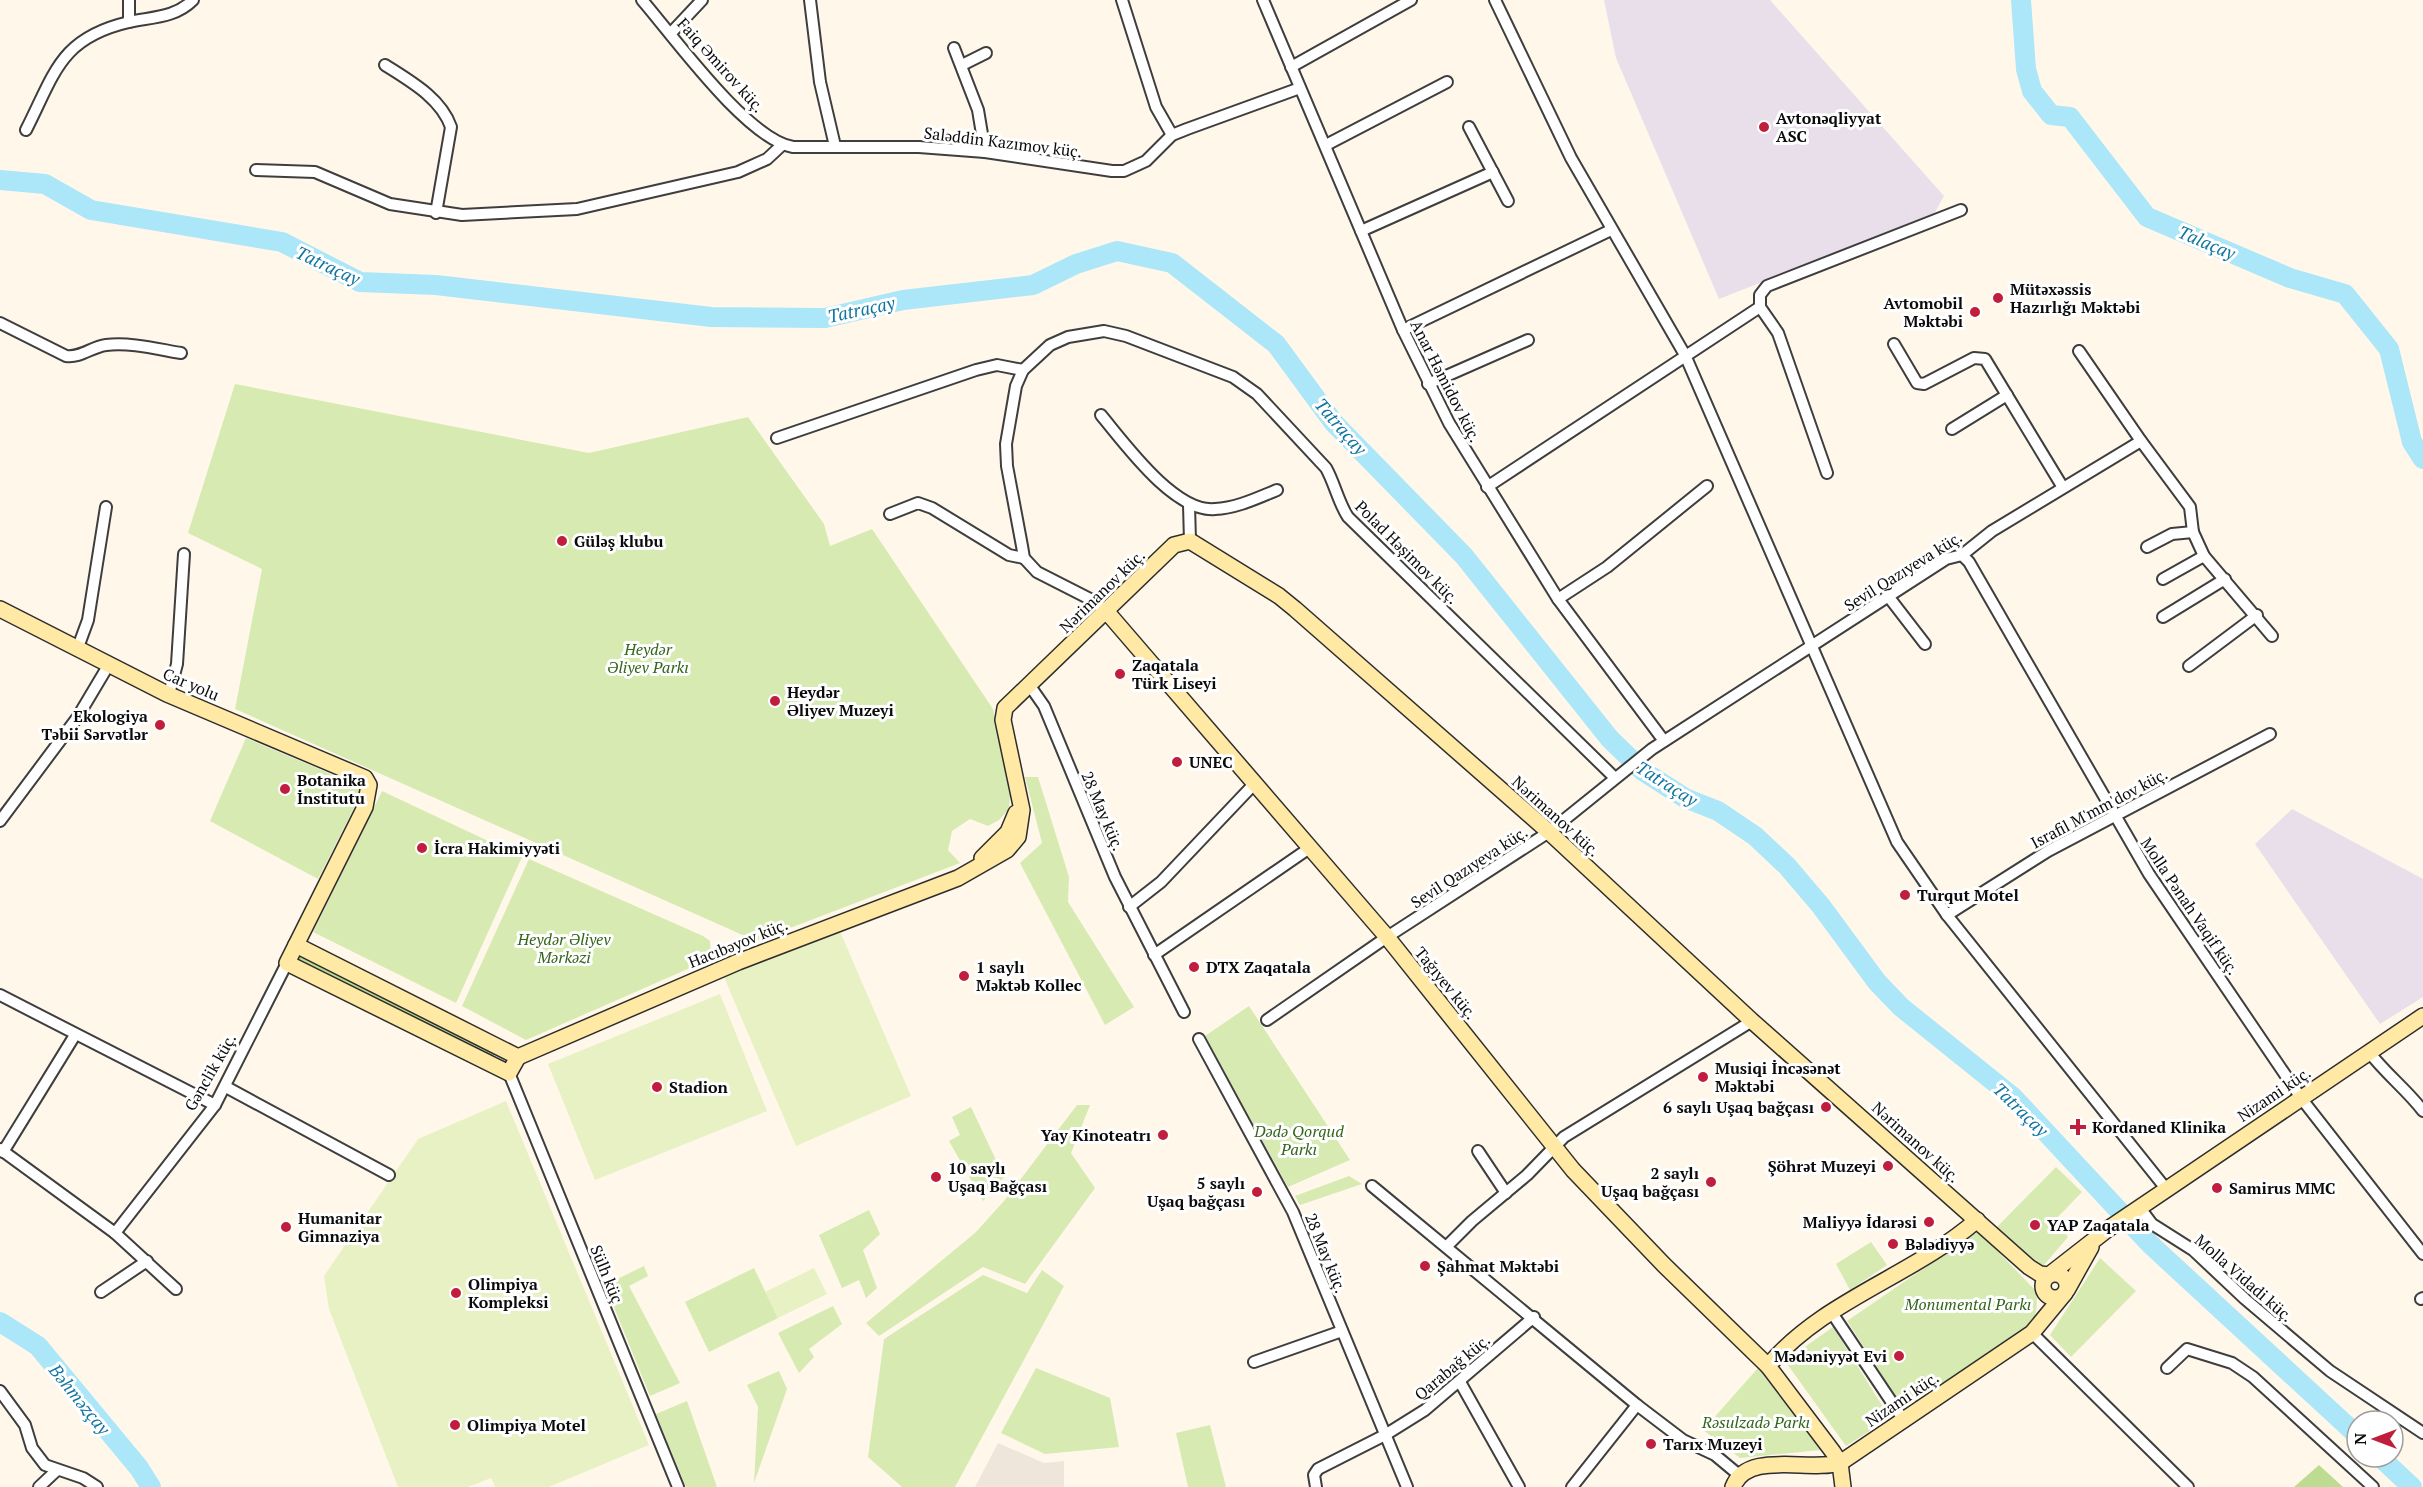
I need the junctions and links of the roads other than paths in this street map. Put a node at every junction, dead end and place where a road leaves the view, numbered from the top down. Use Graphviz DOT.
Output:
graph roads {
  1 [pos="129,0"];
  2 [pos="193,0"];
  3 [pos="642,0"];
  4 [pos="702,0"];
  5 [pos="810,0"];
  6 [pos="1122,0"];
  7 [pos="1263,0"];
  8 [pos="1411,0"];
  9 [pos="1495,0"];
  10 [pos="129,22"];
  11 [pos="671,33"];
  12 [pos="954,48"];
  13 [pos="986,53"];
  14 [pos="385,65"];
  15 [pos="962,65"];
  16 [pos="1292,67"];
  17 [pos="1447,81"];
  18 [pos="1300,88"];
  19 [pos="1469,128"];
  20 [pos="26,130"];
  21 [pos="1172,135"];
  22 [pos="782,145"];
  23 [pos="835,146"];
  24 [pos="1326,146"];
  25 [pos="985,152"];
  26 [pos="255,170"];
  27 [pos="1493,172"];
  28 [pos="1508,201"];
  29 [pos="1961,210"];
  30 [pos="436,213"];
  31 [pos="1611,230"];
  32 [pos="1361,231"];
  33 [pos="1760,307"];
  34 [pos="0,323"];
  35 [pos="1403,330"];
  36 [pos="1528,340"];
  37 [pos="1894,344"];
  38 [pos="2079,351"];
  39 [pos="181,353"];
  40 [pos="1685,355"];
  41 [pos="1023,370"];
  42 [pos="1428,384"];
  43 [pos="2007,395"];
  44 [pos="1101,415"];
  45 [pos="1952,429"];
  46 [pos="777,438"];
  47 [pos="2140,441"];
  48 [pos="1827,472"];
  49 [pos="1707,486"];
  50 [pos="2062,486"];
  51 [pos="1487,488"];
  52 [pos="1277,490"];
  53 [pos="1189,505"];
  54 [pos="106,507"];
  55 [pos="890,514"];
  56 [pos="2193,532"];
  57 [pos="1190,541"];
  58 [pos="2147,547"];
  59 [pos="184,554"];
  60 [pos="1962,555"];
  61 [pos="2204,556"];
  62 [pos="1024,558"];
  63 [pos="2163,579"];
  64 [pos="2225,579"];
  65 [pos="1888,596"];
  66 [pos="1558,599"];
  67 [pos="0,609"];
  68 [pos="1107,612"];
  69 [pos="2257,615"];
  70 [pos="2163,617"];
  71 [pos="2272,636"];
  72 [pos="1926,644"];
  73 [pos="1814,646"];
  74 [pos="77,650"];
  75 [pos="108,666"];
  76 [pos="2189,666"];
  77 [pos="1030,686"];
  78 [pos="169,694"];
  79 [pos="2270,734"];
  80 [pos="1664,741"];
  81 [pos="1617,775"];
  82 [pos="1255,783"];
  83 [pos="369,785"];
  84 [pos="2114,816"];
  85 [pos="0,821"];
  86 [pos="1549,832"];
  87 [pos="1311,847"];
  88 [pos="1129,907"];
  89 [pos="1947,915"];
  90 [pos="1387,937"];
  91 [pos="296,945"];
  92 [pos="1154,955"];
  93 [pos="287,963"];
  94 [pos="0,995"];
  95 [pos="1184,1012"];
  96 [pos="1267,1020"];
  97 [pos="1752,1020"];
  98 [pos="2419,1021"];
  99 [pos="75,1035"];
  100 [pos="1199,1039"];
  101 [pos="2369,1052"];
  102 [pos="518,1057"];
  103 [pos="509,1073"];
  104 [pos="226,1087"];
  105 [pos="2301,1098"];
  106 [pos="214,1105"];
  107 [pos="2423,1112"];
  108 [pos="1553,1147"];
  109 [pos="2,1150"];
  110 [pos="1478,1151"];
  111 [pos="388,1175"];
  112 [pos="1372,1186"];
  113 [pos="2167,1190"];
  114 [pos="1506,1193"];
  115 [pos="2140,1208"];
  116 [pos="1977,1220"];
  117 [pos="115,1233"];
  118 [pos="2098,1237"];
  119 [pos="1447,1246"];
  120 [pos="2423,1254"];
  121 [pos="147,1261"];
  122 [pos="2049,1275"];
  123 [pos="176,1289"];
  124 [pos="2044,1291"];
  125 [pos="101,1292"];
  126 [pos="2066,1292"];
  127 [pos="1832,1312"];
  128 [pos="1534,1317"];
  129 [pos="2037,1328"];
  130 [pos="1342,1331"];
  131 [pos="1254,1362"];
  132 [pos="1768,1366"];
  133 [pos="2167,1368"];
  134 [pos="1460,1382"];
  135 [pos="0,1390"];
  136 [pos="1637,1405"];
  137 [pos="1903,1419"];
  138 [pos="2423,1433"];
  139 [pos="1386,1435"];
  140 [pos="1840,1463"];
  141 [pos="56,1471"];
  142 [pos="1736,1481"];
  143 [pos="39,1487"];
  144 [pos="97,1487"];
  145 [pos="678,1487"];
  146 [pos="1316,1487"];
  147 [pos="1407,1487"];
  148 [pos="1519,1487"];
  149 [pos="1572,1487"];
  150 [pos="1844,1487"];
  151 [pos="2188,1487"];
  152 [pos="2373,1487"];
  1 -- 10 [label="street"];
  2 -- 10 [label="street"];
  3 -- 11 [label="street, Faiq Əmirov küç."];
  4 -- 11 [label="street"];
  5 -- 23 [label="street"];
  6 -- 21 [label="street"];
  7 -- 16 [label="street, Anar Həmidov küç."];
  8 -- 16 [label="street"];
  9 -- 31 [label="street"];
  10 -- 20 [label="street"];
  11 -- 22 [label="street, Faiq Əmirov küç."];
  12 -- 15 [label="street"];
  13 -- 15 [label="street"];
  14 -- 30 [label="street"];
  15 -- 25 [label="street"];
  16 -- 18 [label="street, Anar Həmidov küç."];
  17 -- 24 [label="street"];
  18 -- 21 [label="street, Saləddin Kazımov küç."];
  18 -- 24 [label="street, Anar Həmidov küç."];
  19 -- 27 [label="street"];
  21 -- 25 [label="street, Saləddin Kazımov küç."];
  22 -- 23 [label="street, Saləddin Kazımov küç."];
  22 -- 30 [label="street"];
  23 -- 25 [label="street, Saləddin Kazımov küç."];
  24 -- 32 [label="street, Anar Həmidov küç."];
  26 -- 30 [label="street"];
  27 -- 28 [label="street"];
  27 -- 32 [label="street"];
  29 -- 33 [label="street"];
  31 -- 35 [label="street"];
  31 -- 40 [label="street"];
  32 -- 35 [label="street, Anar Həmidov küç."];
  33 -- 40 [label="street"];
  33 -- 48 [label="street"];
  34 -- 39 [label="street"];
  35 -- 42 [label="street, Anar Həmidov küç."];
  36 -- 42 [label="street"];
  37 -- 43 [label="street"];
  38 -- 47 [label="street"];
  40 -- 51 [label="street"];
  40 -- 73 [label="street"];
  41 -- 46 [label="street"];
  41 -- 62 [label="street, Polad Həşimov küç."];
  41 -- 81 [label="street, Polad Həşimov küç."];
  42 -- 51 [label="street, Anar Həmidov küç."];
  43 -- 45 [label="street"];
  43 -- 50 [label="street"];
  44 -- 53 [label="street"];
  47 -- 50 [label="street, Sevil Qazıyeva küç."];
  47 -- 56 [label="street"];
  49 -- 66 [label="street"];
  50 -- 60 [label="street, Sevil Qazıyeva küç."];
  51 -- 66 [label="street, Anar Həmidov küç."];
  52 -- 53 [label="street"];
  53 -- 57 [label="street"];
  54 -- 74 [label="street"];
  55 -- 62 [label="street"];
  56 -- 58 [label="street"];
  56 -- 61 [label="street"];
  57 -- 68 [label="street, Nərimanov küç."];
  57 -- 86 [label="street, Nərimanov küç."];
  59 -- 78 [label="street"];
  60 -- 65 [label="street, Sevil Qazıyeva küç."];
  60 -- 84 [label="street, Molla Pənah Vaqif küç."];
  61 -- 63 [label="street"];
  61 -- 64 [label="street"];
  62 -- 68 [label="street"];
  64 -- 69 [label="street"];
  64 -- 70 [label="street"];
  65 -- 72 [label="street"];
  65 -- 73 [label="street, Sevil Qazıyeva küç."];
  66 -- 80 [label="street, Anar Həmidov küç."];
  67 -- 74 [label="street, Car yolu"];
  68 -- 77 [label="street, Nərimanov küç."];
  68 -- 82 [label="street, Tağıyev küç."];
  69 -- 71 [label="street"];
  69 -- 76 [label="street"];
  73 -- 80 [label="street, Sevil Qazıyeva küç."];
  73 -- 89 [label="street"];
  74 -- 75 [label="street, Car yolu"];
  75 -- 78 [label="street, Car yolu"];
  75 -- 85 [label="street"];
  77 -- 88 [label="street, 28 May küç."];
  77 -- 102 [label="street, Hacıbəyov küç."];
  78 -- 83 [label="street, Car yolu"];
  79 -- 84 [label="street, Israfil M'mm'dov küç."];
  80 -- 81 [label="street, Sevil Qazıyeva küç."];
  81 -- 86 [label="street, Sevil Qazıyeva küç."];
  82 -- 87 [label="street, Tağıyev küç."];
  82 -- 88 [label="street"];
  83 -- 91 [label="street, Gənclik küç."];
  84 -- 89 [label="street, Israfil M'mm'dov küç."];
  84 -- 105 [label="street, Molla Pənah Vaqif küç."];
  86 -- 90 [label="street, Sevil Qazıyeva küç."];
  86 -- 97 [label="street, Nərimanov küç."];
  87 -- 90 [label="street, Tağıyev küç."];
  87 -- 92 [label="street"];
  88 -- 92 [label="street, 28 May küç."];
  89 -- 113 [label="street"];
  90 -- 96 [label="street, Sevil Qazıyeva küç."];
  90 -- 108 [label="street, Tağıyev küç."];
  91 -- 93 [label="street, Gənclik küç."];
  91 -- 102 [label="street"];
  92 -- 95 [label="street, 28 May küç."];
  93 -- 103 [label="street"];
  93 -- 104 [label="street, Gənclik küç."];
  94 -- 99 [label="street"];
  97 -- 108 [label="street"];
  97 -- 116 [label="street, Nərimanov küç."];
  98 -- 101 [label="street, Nizami küç."];
  99 -- 106 [label="street"];
  99 -- 109 [label="street"];
  100 -- 130 [label="street, 28 May küç."];
  101 -- 105 [label="street, Nizami küç."];
  101 -- 107 [label="street"];
  102 -- 103 [label="street"];
  103 -- 145 [label="street, Sülh küç"];
  104 -- 106 [label="street, Gənclik küç."];
  104 -- 111 [label="street"];
  105 -- 113 [label="street, Nizami küç."];
  105 -- 120 [label="street, Molla Pənah Vaqif küç."];
  106 -- 117 [label="street, Gənclik küç."];
  108 -- 114 [label="street"];
  108 -- 132 [label="street, Tağıyev küç."];
  109 -- 117 [label="street"];
  110 -- 114 [label="street"];
  112 -- 119 [label="street"];
  113 -- 115 [label="street, Nizami küç."];
  114 -- 119 [label="street"];
  115 -- 118 [label="street, Nizami küç."];
  115 -- 138 [label="street, Molla Vidadi küç."];
  116 -- 122 [label="street, Nərimanov küç."];
  116 -- 127 [label="street"];
  117 -- 121 [label="street"];
  118 -- 122 [label="street, Nizami küç."];
  118 -- 126 [label="street, Nizami küç."];
  119 -- 128 [label="street"];
  121 -- 123 [label="street"];
  121 -- 125 [label="street"];
  122 -- 124 [label="street"];
  122 -- 126 [label="street"];
  124 -- 126 [label="street"];
  124 -- 129 [label="street"];
  126 -- 129 [label="street, Nizami küç."];
  127 -- 132 [label="street"];
  127 -- 137 [label="street"];
  128 -- 134 [label="street, Qarabağ küç."];
  128 -- 136 [label="street"];
  129 -- 137 [label="street, Nizami küç."];
  129 -- 151 [label="street"];
  130 -- 131 [label="street"];
  130 -- 139 [label="street, 28 May küç."];
  132 -- 140 [label="street, Tağıyev küç."];
  133 -- 152 [label="street"];
  134 -- 139 [label="street, Qarabağ küç."];
  134 -- 148 [label="street"];
  135 -- 141 [label="street"];
  136 -- 142 [label="street"];
  136 -- 149 [label="street"];
  137 -- 140 [label="street, Nizami küç."];
  139 -- 146 [label="street, Qarabağ küç."];
  139 -- 147 [label="street, 28 May küç."];
  140 -- 142 [label="street"];
  140 -- 150 [label="street"];
  141 -- 143 [label="street"];
  141 -- 144 [label="street"];
}
